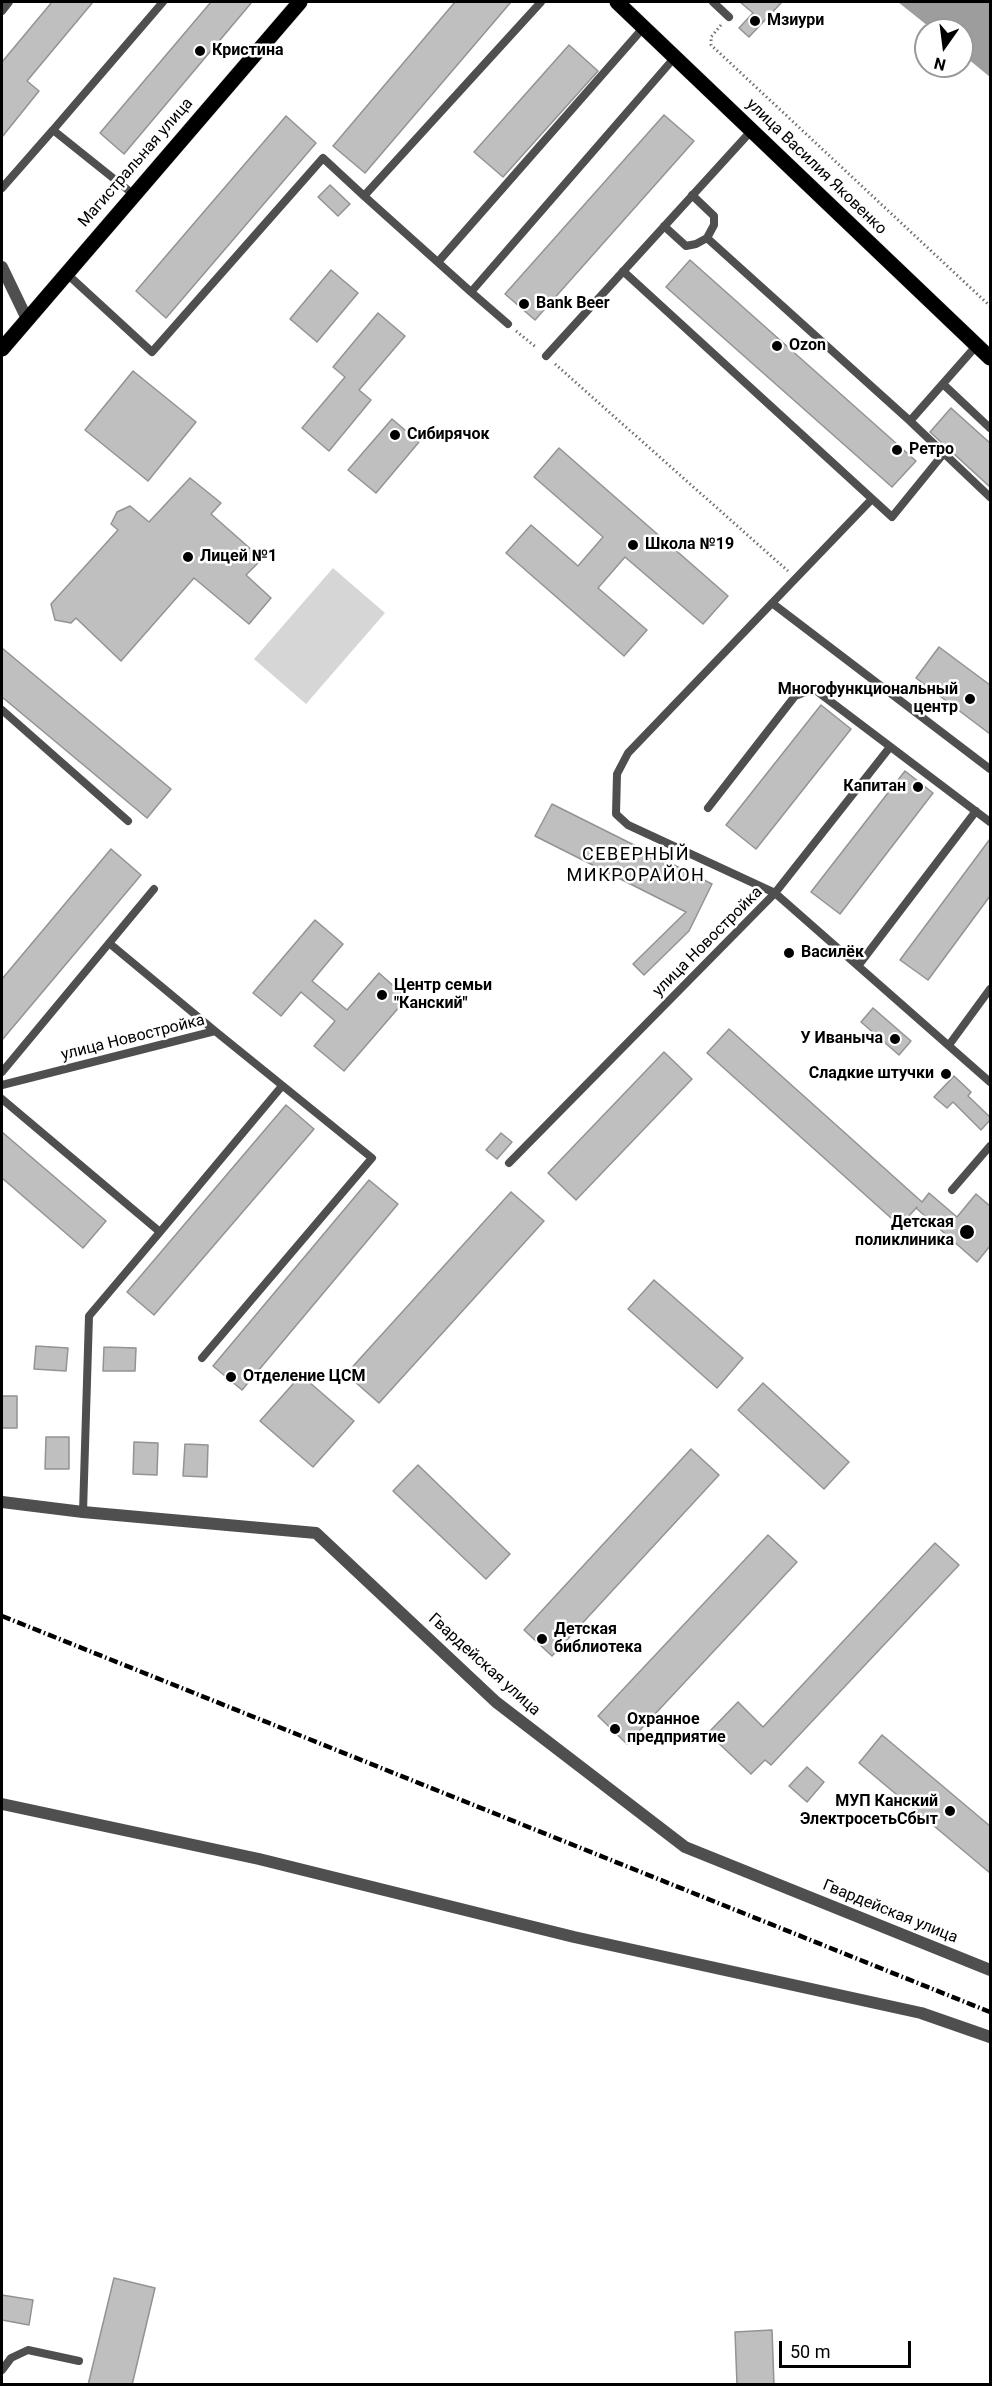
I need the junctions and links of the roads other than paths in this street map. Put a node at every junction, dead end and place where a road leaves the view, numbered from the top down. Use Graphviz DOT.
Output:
graph roads {
  1 [pos="9,2"];
  2 [pos="163,2"];
  3 [pos="300,2"];
  4 [pos="541,2"];
  5 [pos="617,2"];
  6 [pos="713,2"];
  7 [pos="2,11"];
  8 [pos="729,17"];
  9 [pos="644,27"];
  10 [pos="675,57"];
  11 [pos="53,130"];
  12 [pos="752,130"];
  13 [pos="2,188"];
  14 [pos="133,194"];
  15 [pos="364,195"];
  16 [pos="692,195"];
  17 [pos="664,226"];
  18 [pos="706,238"];
  19 [pos="438,262"];
  20 [pos="2,267"];
  21 [pos="623,271"];
  22 [pos="65,273"];
  23 [pos="471,292"];
  24 [pos="27,319"];
  25 [pos="508,324"];
  26 [pos="977,345"];
  27 [pos="2,349"];
  28 [pos="546,356"];
  29 [pos="990,358"];
  30 [pos="943,384"];
  31 [pos="910,422"];
  32 [pos="990,428"];
  33 [pos="944,453"];
  34 [pos="990,497"];
  35 [pos="872,500"];
  36 [pos="772,603"];
  37 [pos="2,710"];
  38 [pos="890,747"];
  39 [pos="990,770"];
  40 [pos="708,808"];
  41 [pos="976,811"];
  42 [pos="128,821"];
  43 [pos="990,822"];
  44 [pos="154,889"];
  45 [pos="775,893"];
  46 [pos="109,943"];
  47 [pos="858,966"];
  48 [pos="990,989"];
  49 [pos="214,1030"];
  50 [pos="949,1045"];
  51 [pos="2,1072"];
  52 [pos="990,1082"];
  53 [pos="2,1085"];
  54 [pos="282,1086"];
  55 [pos="2,1099"];
  56 [pos="990,1146"];
  57 [pos="509,1163"];
  58 [pos="952,1190"];
  59 [pos="160,1232"];
  60 [pos="202,1358"];
  61 [pos="2,1502"];
  62 [pos="83,1512"];
  63 [pos="2,1804"];
  64 [pos="990,1970"];
  65 [pos="990,2037"];
  66 [pos="79,2361"];
  67 [pos="2,2370"];
  1 -- 7 [label="lane"];
  2 -- 11 [label="lane"];
  3 -- 14 [label="main road, Магистральная улица"];
  4 -- 15 [label="lane"];
  5 -- 9 [label="main road, улица Василия Яковенко"];
  6 -- 8 [label="lane"];
  9 -- 10 [label="main road, улица Василия Яковенко"];
  9 -- 19 [label="lane"];
  10 -- 12 [label="main road, улица Василия Яковенко"];
  10 -- 23 [label="lane"];
  11 -- 13 [label="lane"];
  11 -- 14 [label="lane"];
  12 -- 16 [label="lane"];
  12 -- 26 [label="main road, улица Василия Яковенко"];
  14 -- 22 [label="main road, Магистральная улица"];
  15 -- 19 [label="lane"];
  15 -- 22 [label="lane"];
  16 -- 17 [label="lane"];
  16 -- 18 [label="lane"];
  17 -- 18 [label="lane"];
  17 -- 21 [label="lane"];
  18 -- 31 [label="lane"];
  19 -- 23 [label="lane"];
  20 -- 24 [label="street"];
  21 -- 28 [label="lane"];
  21 -- 35 [label="lane"];
  22 -- 24 [label="main road, Магистральная улица"];
  23 -- 25 [label="lane"];
  24 -- 27 [label="main road, Магистральная улица"];
  26 -- 29 [label="main road, улица Василия Яковенко"];
  26 -- 30 [label="lane"];
  30 -- 31 [label="lane"];
  30 -- 32 [label="lane"];
  31 -- 33 [label="lane"];
  33 -- 34 [label="lane"];
  33 -- 35 [label="lane"];
  35 -- 36 [label="lane"];
  36 -- 39 [label="lane"];
  36 -- 45 [label="lane"];
  37 -- 42 [label="lane"];
  38 -- 40 [label="lane"];
  38 -- 41 [label="lane"];
  38 -- 45 [label="lane"];
  41 -- 43 [label="lane"];
  41 -- 47 [label="lane"];
  44 -- 46 [label="lane"];
  45 -- 47 [label="lane, улица Новостройка"];
  45 -- 57 [label="lane, улица Новостройка"];
  46 -- 49 [label="lane"];
  46 -- 51 [label="lane"];
  47 -- 50 [label="lane, улица Новостройка"];
  48 -- 50 [label="lane"];
  49 -- 53 [label="lane, улица Новостройка"];
  49 -- 54 [label="lane, улица Новостройка"];
  50 -- 52 [label="lane, улица Новостройка"];
  54 -- 59 [label="lane"];
  54 -- 60 [label="lane, улица Новостройка"];
  55 -- 59 [label="lane"];
  56 -- 58 [label="lane"];
  59 -- 62 [label="lane"];
  61 -- 62 [label="street, Гвардейская улица"];
  62 -- 64 [label="street, Гвардейская улица"];
  63 -- 65 [label="street"];
  66 -- 67 [label="lane"];
}
